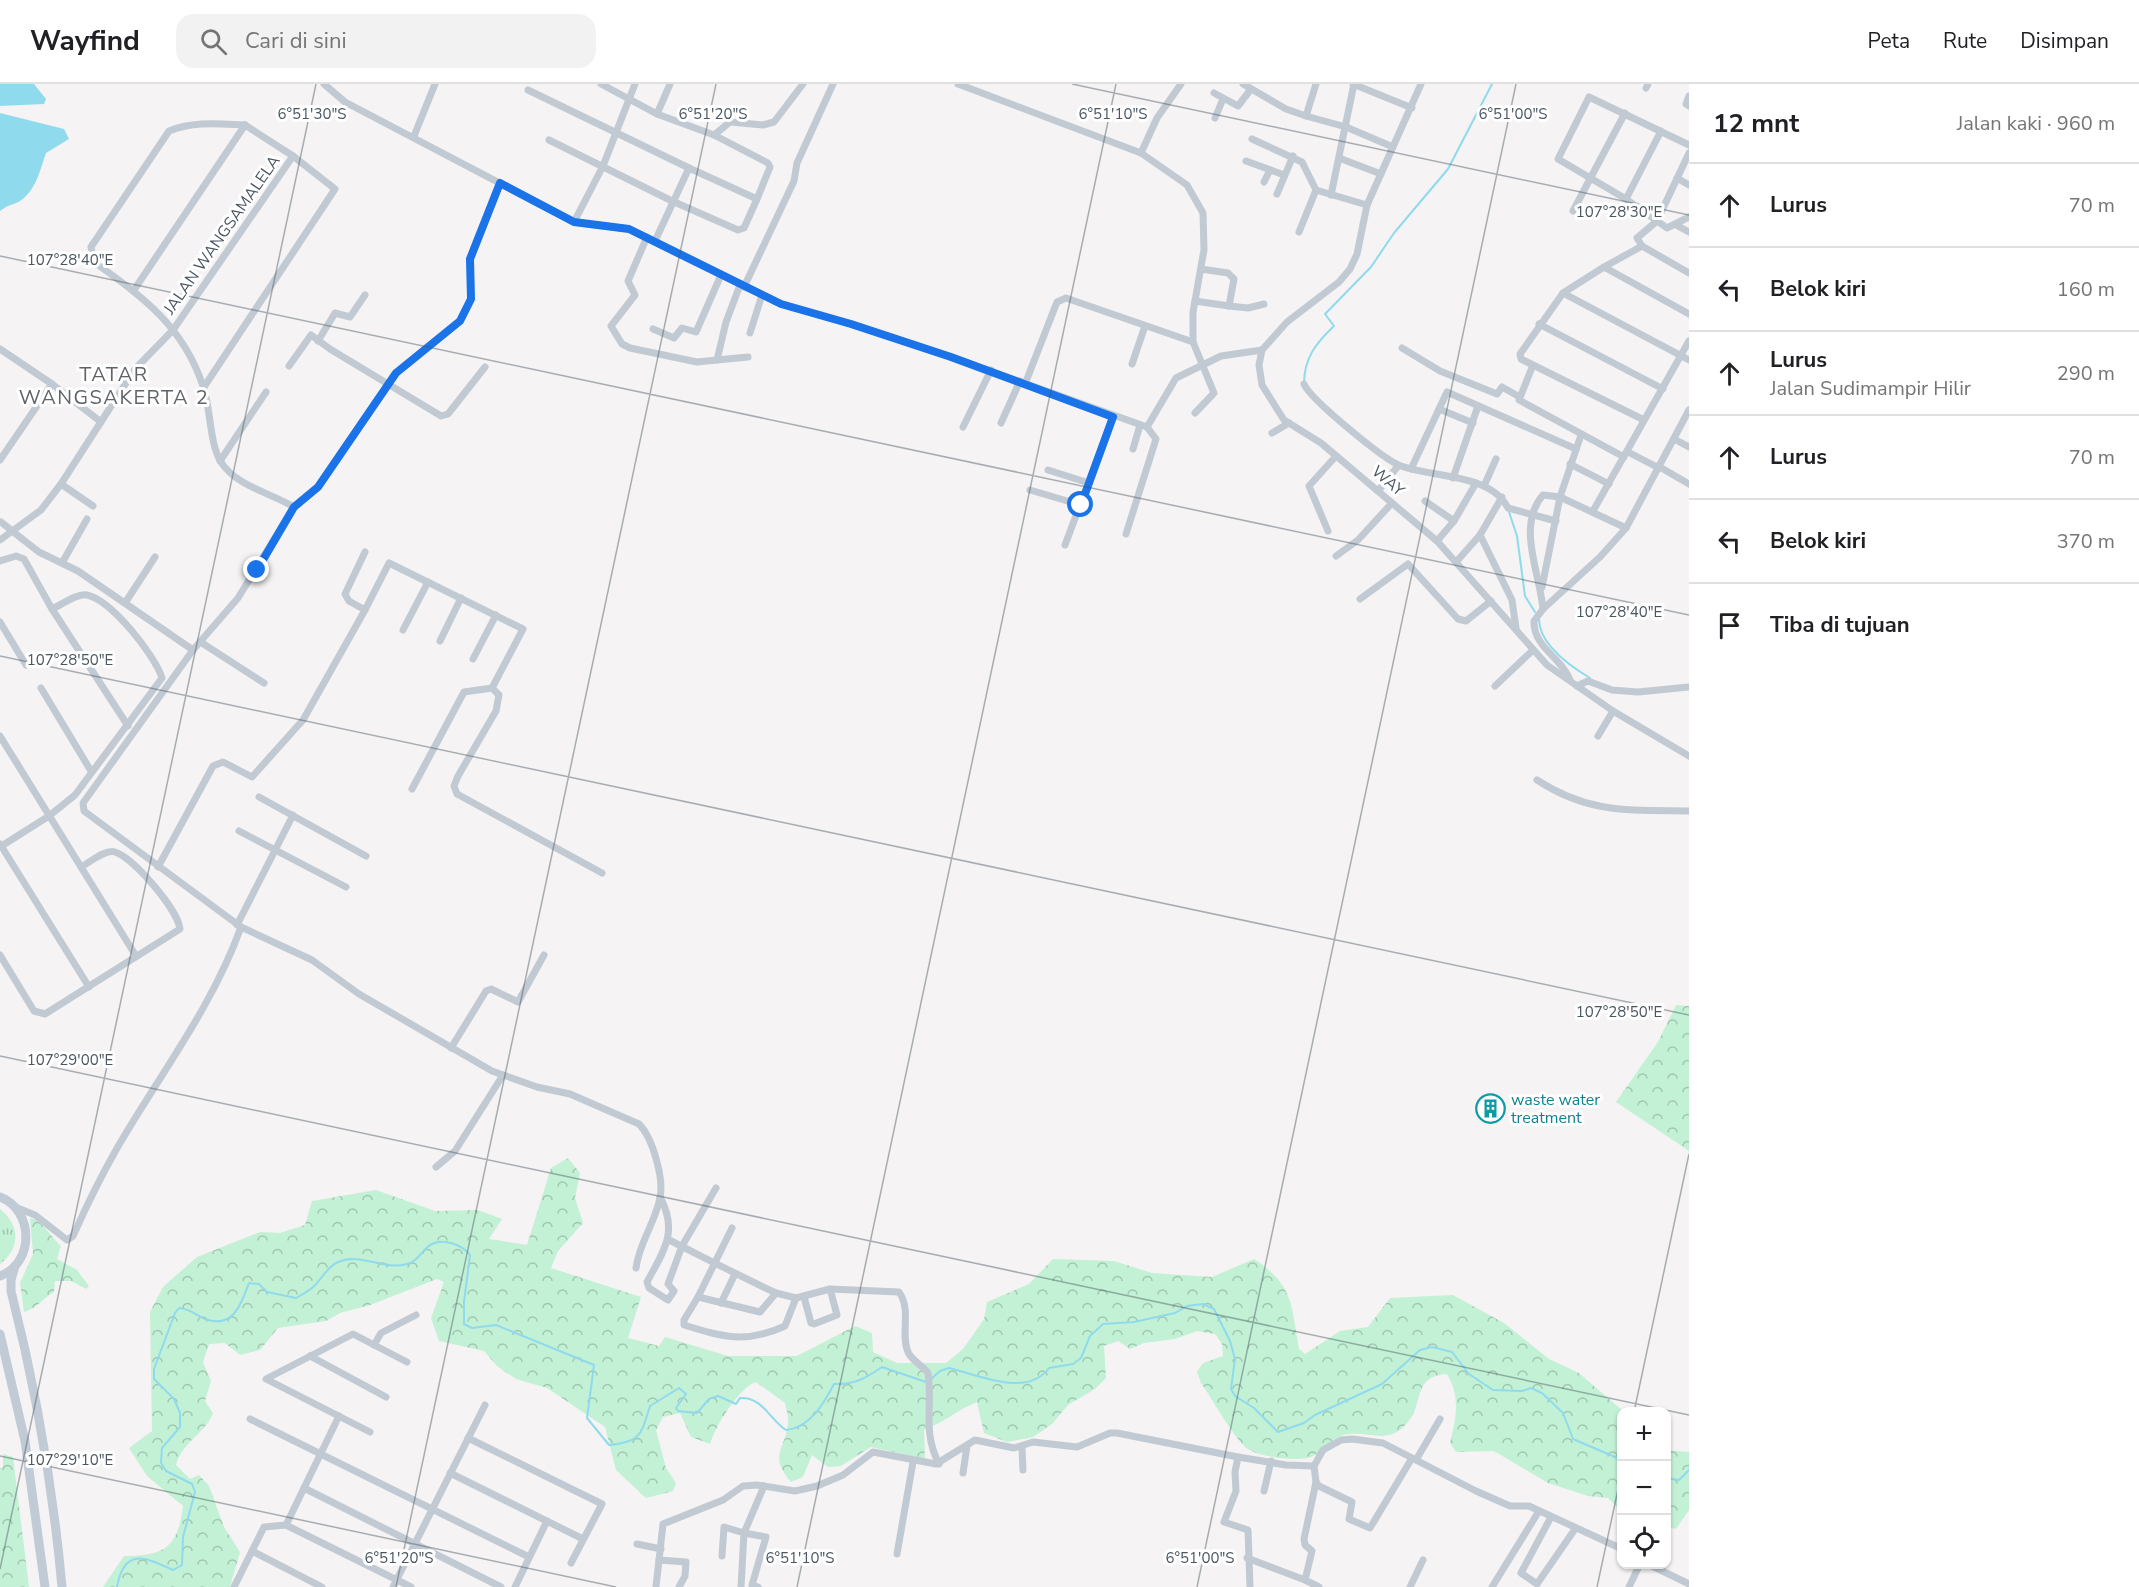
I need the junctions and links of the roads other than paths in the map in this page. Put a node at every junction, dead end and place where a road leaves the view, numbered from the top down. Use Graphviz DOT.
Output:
graph roads {
  1 [pos="324,84"];
  2 [pos="435,84"];
  3 [pos="601,84"];
  4 [pos="635,84"];
  5 [pos="670,84"];
  6 [pos="803,84"];
  7 [pos="833,84"];
  8 [pos="958,84"];
  9 [pos="1181,84"];
  10 [pos="1242,84"];
  11 [pos="1316,84"];
  12 [pos="1354,84"];
  13 [pos="1421,84"];
  14 [pos="610,86"];
  15 [pos="1251,89"];
  16 [pos="528,90"];
  17 [pos="1214,93"];
  18 [pos="1689,96"];
  19 [pos="630,99"];
  20 [pos="1223,99"];
  21 [pos="1689,106"];
  22 [pos="1412,108"];
  23 [pos="1625,113"];
  24 [pos="657,114"];
  25 [pos="1306,117"];
  26 [pos="1215,118"];
  27 [pos="245,125"];
  28 [pos="1346,128"];
  29 [pos="617,131"];
  30 [pos="1660,131"];
  31 [pos="714,135"];
  32 [pos="414,136"];
  33 [pos="1252,139"];
  34 [pos="549,140"];
  35 [pos="1689,145"];
  36 [pos="1393,147"];
  37 [pos="1141,153"];
  38 [pos="1689,153"];
  39 [pos="293,156"];
  40 [pos="1293,156"];
  41 [pos="1339,158"];
  42 [pos="1246,161"];
  43 [pos="603,166"];
  44 [pos="689,168"];
  45 [pos="1270,170"];
  46 [pos="1381,174"];
  47 [pos="1284,175"];
  48 [pos="1677,178"];
  49 [pos="1590,179"];
  50 [pos="1264,182"];
  51 [pos="500,183"];
  52 [pos="1689,185"];
  53 [pos="1316,190"];
  54 [pos="1277,194"];
  55 [pos="1331,195"];
  56 [pos="757,199"];
  57 [pos="1626,199"];
  58 [pos="672,201"];
  59 [pos="1366,205"];
  60 [pos="1573,211"];
  61 [pos="1689,217"];
  62 [pos="1657,221"];
  63 [pos="574,222"];
  64 [pos="1676,225"];
  65 [pos="1299,232"];
  66 [pos="1689,232"];
  67 [pos="647,237"];
  68 [pos="655,241"];
  69 [pos="1642,246"];
  70 [pos="1604,267"];
  71 [pos="1201,269"];
  72 [pos="1689,273"];
  73 [pos="721,275"];
  74 [pos="742,286"];
  75 [pos="134,290"];
  76 [pos="1563,293"];
  77 [pos="365,295"];
  78 [pos="762,295"];
  79 [pos="1195,301"];
  80 [pos="1264,304"];
  81 [pos="1229,306"];
  82 [pos="1689,314"];
  83 [pos="1539,324"];
  84 [pos="1145,326"];
  85 [pos="652,329"];
  86 [pos="173,330"];
  87 [pos="750,333"];
  88 [pos="318,341"];
  89 [pos="1689,341"];
  90 [pos="1193,342"];
  91 [pos="1402,348"];
  92 [pos="1262,350"];
  93 [pos="1,351"];
  94 [pos="1681,355"];
  95 [pos="748,357"];
  96 [pos="717,360"];
  97 [pos="1689,360"];
  98 [pos="1132,364"];
  99 [pos="1533,365"];
  100 [pos="289,366"];
  101 [pos="1201,366"];
  102 [pos="484,367"];
  103 [pos="991,370"];
  104 [pos="1022,382"];
  105 [pos="52,384"];
  106 [pos="388,384"];
  107 [pos="1304,384"];
  108 [pos="204,387"];
  109 [pos="1663,389"];
  110 [pos="266,392"];
  111 [pos="1518,396"];
  112 [pos="1479,406"];
  113 [pos="1439,409"];
  114 [pos="1689,410"];
  115 [pos="1196,413"];
  116 [pos="1113,417"];
  117 [pos="1644,420"];
  118 [pos="101,422"];
  119 [pos="1001,423"];
  120 [pos="1289,423"];
  121 [pos="1473,423"];
  122 [pos="1143,425"];
  123 [pos="963,427"];
  124 [pos="1272,433"];
  125 [pos="1581,435"];
  126 [pos="1674,439"];
  127 [pos="1689,447"];
  128 [pos="1133,449"];
  129 [pos="1576,449"];
  130 [pos="1626,454"];
  131 [pos="1336,456"];
  132 [pos="1496,459"];
  133 [pos="0,460"];
  134 [pos="220,461"];
  135 [pos="1570,464"];
  136 [pos="1398,466"];
  137 [pos="1658,467"];
  138 [pos="1411,469"];
  139 [pos="1048,470"];
  140 [pos="1452,478"];
  141 [pos="1089,483"];
  142 [pos="1476,483"];
  143 [pos="61,484"];
  144 [pos="1609,484"];
  145 [pos="1689,484"];
  146 [pos="1484,486"];
  147 [pos="1030,490"];
  148 [pos="1378,491"];
  149 [pos="1560,496"];
  150 [pos="1502,497"];
  151 [pos="1425,501"];
  152 [pos="1392,503"];
  153 [pos="1081,505"];
  154 [pos="93,506"];
  155 [pos="291,506"];
  156 [pos="1593,511"];
  157 [pos="1531,514"];
  158 [pos="87,519"];
  159 [pos="1454,521"];
  160 [pos="1556,521"];
  161 [pos="0,522"];
  162 [pos="1626,528"];
  163 [pos="1328,531"];
  164 [pos="1126,534"];
  165 [pos="1480,535"];
  166 [pos="3,538"];
  167 [pos="1437,541"];
  168 [pos="1065,545"];
  169 [pos="365,552"];
  170 [pos="1336,556"];
  171 [pos="155,557"];
  172 [pos="0,561"];
  173 [pos="1457,561"];
  174 [pos="62,563"];
  175 [pos="428,582"];
  176 [pos="1542,589"];
  177 [pos="461,598"];
  178 [pos="1360,599"];
  179 [pos="1491,601"];
  180 [pos="125,603"];
  181 [pos="52,609"];
  182 [pos="1543,609"];
  183 [pos="364,610"];
  184 [pos="496,615"];
  185 [pos="0,622"];
  186 [pos="403,630"];
  187 [pos="1516,630"];
  188 [pos="440,641"];
  189 [pos="202,643"];
  190 [pos="193,650"];
  191 [pos="1533,650"];
  192 [pos="473,659"];
  193 [pos="26,665"];
  194 [pos="1570,680"];
  195 [pos="264,683"];
  196 [pos="1495,686"];
  197 [pos="1577,686"];
  198 [pos="1689,687"];
  199 [pos="40,688"];
  200 [pos="492,688"];
  201 [pos="1613,711"];
  202 [pos="128,726"];
  203 [pos="0,736"];
  204 [pos="1598,736"];
  205 [pos="1689,756"];
  206 [pos="91,771"];
  207 [pos="1537,780"];
  208 [pos="412,789"];
  209 [pos="259,798"];
  210 [pos="1689,811"];
  211 [pos="293,815"];
  212 [pos="49,816"];
  213 [pos="239,831"];
  214 [pos="1,845"];
  215 [pos="275,850"];
  216 [pos="366,856"];
  217 [pos="81,867"];
  218 [pos="158,867"];
  219 [pos="602,873"];
  220 [pos="346,887"];
  221 [pos="239,926"];
  222 [pos="0,954"];
  223 [pos="544,955"];
  224 [pos="136,956"];
  225 [pos="89,987"];
  226 [pos="451,1048"];
  227 [pos="503,1075"];
  228 [pos="436,1167"];
  229 [pos="716,1188"];
  230 [pos="0,1197"];
  231 [pos="660,1197"];
  232 [pos="15,1207"];
  233 [pos="732,1228"];
  234 [pos="669,1240"];
  235 [pos="682,1246"];
  236 [pos="714,1263"];
  237 [pos="15,1266"];
  238 [pos="636,1268"];
  239 [pos="735,1274"];
  240 [pos="0,1276"];
  241 [pos="830,1289"];
  242 [pos="776,1293"];
  243 [pos="698,1297"];
  244 [pos="804,1297"];
  245 [pos="796,1298"];
  246 [pos="721,1303"];
  247 [pos="416,1315"];
  248 [pos="0,1334"];
  249 [pos="374,1345"];
  250 [pos="310,1356"];
  251 [pos="407,1362"];
  252 [pos="386,1397"];
  253 [pos="485,1405"];
  254 [pos="339,1416"];
  255 [pos="250,1419"];
  256 [pos="1440,1419"];
  257 [pos="370,1432"];
  258 [pos="468,1438"];
  259 [pos="967,1446"];
  260 [pos="1022,1448"];
  261 [pos="320,1453"];
  262 [pos="1239,1457"];
  263 [pos="1414,1459"];
  264 [pos="1271,1461"];
  265 [pos="913,1462"];
  266 [pos="939,1464"];
  267 [pos="1314,1466"];
  268 [pos="1023,1470"];
  269 [pos="450,1473"];
  270 [pos="963,1473"];
  271 [pos="1316,1482"];
  272 [pos="764,1486"];
  273 [pos="303,1488"];
  274 [pos="1263,1491"];
  275 [pos="432,1509"];
  276 [pos="1539,1511"];
  277 [pos="1551,1517"];
  278 [pos="547,1521"];
  279 [pos="286,1525"];
  280 [pos="1575,1529"];
  281 [pos="744,1533"];
  282 [pos="584,1539"];
  283 [pos="415,1544"];
  284 [pos="637,1544"];
  285 [pos="1617,1548"];
  286 [pos="661,1549"];
  287 [pos="252,1551"];
  288 [pos="897,1554"];
  289 [pos="722,1556"];
  290 [pos="529,1557"];
  291 [pos="1247,1558"];
  292 [pos="659,1560"];
  293 [pos="1423,1560"];
  294 [pos="571,1563"];
  295 [pos="1638,1569"];
  296 [pos="1658,1569"];
  297 [pos="1305,1580"];
  298 [pos="394,1583"];
  299 [pos="1689,1584"];
  300 [pos="45,1587"];
  301 [pos="62,1587"];
  302 [pos="234,1587"];
  303 [pos="322,1587"];
  304 [pos="411,1587"];
  305 [pos="501,1587"];
  306 [pos="515,1587"];
  307 [pos="656,1587"];
  308 [pos="679,1587"];
  309 [pos="741,1587"];
  310 [pos="758,1587"];
  311 [pos="1250,1587"];
  312 [pos="1319,1587"];
  313 [pos="1410,1587"];
  314 [pos="1492,1587"];
  315 [pos="1629,1587"];
  1 -- 32 [label="street"];
  2 -- 32 [label="street"];
  3 -- 14 [label="street"];
  4 -- 19 [label="street"];
  5 -- 24 [label="street"];
  6 -- 31 [label="street"];
  7 -- 74 [label="street"];
  8 -- 37 [label="street"];
  9 -- 37 [label="street"];
  10 -- 15 [label="street"];
  11 -- 25 [label="street"];
  12 -- 22 [label="street"];
  12 -- 28 [label="street"];
  13 -- 22 [label="street"];
  14 -- 19 [label="street"];
  15 -- 20 [label="street"];
  15 -- 25 [label="street"];
  16 -- 29 [label="street"];
  17 -- 20 [label="street"];
  18 -- 21 [label="street"];
  19 -- 24 [label="street"];
  19 -- 29 [label="street"];
  20 -- 26 [label="street"];
  22 -- 36 [label="street"];
  23 -- 30 [label="street"];
  23 -- 49 [label="street"];
  23 -- 49 [label="street"];
  24 -- 31 [label="street"];
  25 -- 28 [label="street"];
  27 -- 39 [label="street"];
  27 -- 75 [label="street"];
  27 -- 75 [label="street"];
  28 -- 36 [label="street"];
  28 -- 41 [label="street"];
  29 -- 43 [label="street"];
  29 -- 44 [label="street"];
  30 -- 35 [label="street"];
  30 -- 57 [label="street"];
  31 -- 56 [label="street"];
  32 -- 51 [label="street"];
  33 -- 40 [label="street"];
  34 -- 43 [label="street"];
  36 -- 46 [label="street"];
  37 -- 71 [label="street"];
  38 -- 48 [label="street"];
  39 -- 86 [label="street, JALAN WANGSAMALELA"];
  39 -- 108 [label="street"];
  40 -- 47 [label="street"];
  40 -- 53 [label="street"];
  41 -- 46 [label="street"];
  41 -- 55 [label="street"];
  42 -- 45 [label="street"];
  43 -- 58 [label="street"];
  43 -- 63 [label="street"];
  44 -- 56 [label="street"];
  44 -- 58 [label="street"];
  45 -- 47 [label="street"];
  45 -- 50 [label="street"];
  46 -- 59 [label="street"];
  47 -- 54 [label="street"];
  48 -- 52 [label="street"];
  48 -- 62 [label="street"];
  49 -- 57 [label="street"];
  49 -- 60 [label="street"];
  51 -- 63 [label="street"];
  51 -- 106 [label="street"];
  53 -- 55 [label="street"];
  53 -- 65 [label="street"];
  55 -- 59 [label="street"];
  56 -- 58 [label="street"];
  57 -- 62 [label="street"];
  58 -- 68 [label="street"];
  59 -- 92 [label="street"];
  61 -- 64 [label="street"];
  62 -- 64 [label="street"];
  62 -- 69 [label="street"];
  63 -- 67 [label="street"];
  64 -- 66 [label="street"];
  67 -- 68 [label="street"];
  67 -- 96 [label="street"];
  68 -- 73 [label="street"];
  69 -- 70 [label="street"];
  69 -- 72 [label="street"];
  70 -- 76 [label="street"];
  70 -- 82 [label="street"];
  71 -- 79 [label="street"];
  71 -- 81 [label="street"];
  73 -- 74 [label="street"];
  73 -- 85 [label="street"];
  74 -- 78 [label="street"];
  74 -- 96 [label="street"];
  75 -- 86 [label="street"];
  76 -- 83 [label="street"];
  76 -- 94 [label="street"];
  77 -- 88 [label="street"];
  78 -- 87 [label="street"];
  78 -- 103 [label="street"];
  79 -- 81 [label="street"];
  79 -- 90 [label="street"];
  80 -- 81 [label="street"];
  83 -- 99 [label="street"];
  83 -- 109 [label="street"];
  84 -- 90 [label="street"];
  84 -- 98 [label="street"];
  84 -- 104 [label="street"];
  86 -- 108 [label="street"];
  86 -- 118 [label="street, JALAN WANGSAMALELA"];
  88 -- 100 [label="street"];
  88 -- 106 [label="street"];
  89 -- 94 [label="street"];
  90 -- 101 [label="street"];
  91 -- 111 [label="street"];
  92 -- 101 [label="street"];
  92 -- 120 [label="street, WAY"];
  93 -- 105 [label="street"];
  94 -- 97 [label="street"];
  94 -- 109 [label="street"];
  95 -- 96 [label="street"];
  99 -- 111 [label="street"];
  99 -- 117 [label="street"];
  101 -- 115 [label="street"];
  101 -- 122 [label="street"];
  102 -- 106 [label="street"];
  103 -- 104 [label="street"];
  103 -- 123 [label="street"];
  104 -- 116 [label="street"];
  104 -- 119 [label="street"];
  105 -- 118 [label="street"];
  105 -- 133 [label="street"];
  106 -- 155 [label="street"];
  107 -- 136 [label="street"];
  108 -- 134 [label="street"];
  109 -- 117 [label="street"];
  110 -- 134 [label="street"];
  111 -- 125 [label="street"];
  112 -- 113 [label="street"];
  112 -- 121 [label="street"];
  112 -- 129 [label="street"];
  113 -- 121 [label="street"];
  113 -- 138 [label="street"];
  114 -- 126 [label="street"];
  116 -- 122 [label="street"];
  116 -- 141 [label="street"];
  117 -- 130 [label="street"];
  118 -- 143 [label="street, JALAN WANGSAMALELA"];
  120 -- 124 [label="street"];
  120 -- 131 [label="street, WAY"];
  121 -- 140 [label="street"];
  122 -- 128 [label="street"];
  122 -- 164 [label="street"];
  125 -- 129 [label="street"];
  125 -- 130 [label="street"];
  126 -- 127 [label="street"];
  126 -- 137 [label="street"];
  129 -- 135 [label="street"];
  130 -- 137 [label="street"];
  130 -- 144 [label="street"];
  131 -- 148 [label="street, WAY"];
  131 -- 163 [label="street"];
  132 -- 146 [label="street"];
  134 -- 155 [label="street"];
  135 -- 144 [label="street"];
  135 -- 149 [label="street"];
  136 -- 138 [label="street"];
  136 -- 148 [label="street"];
  137 -- 145 [label="street"];
  137 -- 162 [label="street"];
  138 -- 140 [label="street"];
  139 -- 141 [label="street"];
  140 -- 142 [label="street"];
  141 -- 153 [label="street"];
  142 -- 146 [label="street"];
  142 -- 159 [label="street"];
  143 -- 154 [label="street"];
  143 -- 166 [label="street, JALAN WANGSAMALELA"];
  144 -- 156 [label="street"];
  146 -- 150 [label="street"];
  147 -- 153 [label="street"];
  148 -- 152 [label="street, WAY"];
  149 -- 156 [label="street"];
  149 -- 157 [label="street"];
  149 -- 160 [label="street"];
  150 -- 157 [label="street"];
  150 -- 165 [label="street"];
  151 -- 159 [label="street"];
  152 -- 167 [label="street, WAY"];
  152 -- 170 [label="street"];
  153 -- 168 [label="street"];
  155 -- 189 [label="street"];
  156 -- 162 [label="street"];
  157 -- 160 [label="street"];
  157 -- 176 [label="street"];
  158 -- 174 [label="street"];
  159 -- 167 [label="street"];
  160 -- 176 [label="street"];
  161 -- 174 [label="street, bridge"];
  162 -- 182 [label="street"];
  165 -- 173 [label="street"];
  165 -- 187 [label="street"];
  167 -- 173 [label="street, WAY"];
  169 -- 183 [label="street"];
  171 -- 180 [label="street"];
  172 -- 181 [label="street"];
  173 -- 179 [label="street, WAY"];
  174 -- 180 [label="street"];
  175 -- 177 [label="street"];
  175 -- 183 [label="street"];
  175 -- 186 [label="street"];
  176 -- 182 [label="street"];
  177 -- 184 [label="street"];
  177 -- 188 [label="street"];
  178 -- 179 [label="street"];
  179 -- 187 [label="street, WAY"];
  180 -- 190 [label="street"];
  181 -- 202 [label="street"];
  181 -- 202 [label="street"];
  182 -- 194 [label="street"];
  183 -- 218 [label="street"];
  184 -- 192 [label="street"];
  184 -- 200 [label="street"];
  185 -- 193 [label="street"];
  187 -- 191 [label="street, WAY"];
  189 -- 190 [label="street"];
  189 -- 195 [label="street"];
  190 -- 218 [label="street"];
  191 -- 194 [label="street, WAY"];
  191 -- 196 [label="street"];
  194 -- 197 [label="street"];
  197 -- 198 [label="street"];
  197 -- 201 [label="street"];
  199 -- 206 [label="street"];
  200 -- 208 [label="street"];
  200 -- 219 [label="street"];
  201 -- 204 [label="street"];
  201 -- 205 [label="street"];
  202 -- 206 [label="street"];
  203 -- 212 [label="street"];
  206 -- 212 [label="street"];
  207 -- 210 [label="street"];
  209 -- 211 [label="street"];
  211 -- 215 [label="street"];
  211 -- 216 [label="street"];
  212 -- 214 [label="street"];
  212 -- 217 [label="street"];
  213 -- 215 [label="street"];
  214 -- 225 [label="street"];
  215 -- 220 [label="street"];
  215 -- 221 [label="street"];
  217 -- 224 [label="street"];
  217 -- 224 [label="street"];
  218 -- 221 [label="street"];
  221 -- 226 [label="street"];
  221 -- 232 [label="street"];
  222 -- 225 [label="street"];
  223 -- 226 [label="street"];
  224 -- 225 [label="street"];
  226 -- 227 [label="street"];
  227 -- 228 [label="street"];
  227 -- 231 [label="street"];
  229 -- 235 [label="street"];
  230 -- 232 [label="main road"];
  231 -- 234 [label="street"];
  231 -- 238 [label="street"];
  232 -- 237 [label="main road"];
  233 -- 236 [label="street"];
  234 -- 235 [label="street"];
  234 -- 235 [label="street"];
  235 -- 236 [label="street"];
  236 -- 239 [label="street"];
  236 -- 243 [label="street"];
  237 -- 240 [label="main road"];
  237 -- 301 [label="main road"];
  239 -- 242 [label="street"];
  239 -- 246 [label="street"];
  241 -- 244 [label="street"];
  241 -- 244 [label="street"];
  241 -- 266 [label="street"];
  242 -- 245 [label="street"];
  242 -- 246 [label="street"];
  243 -- 245 [label="street"];
  243 -- 246 [label="street"];
  244 -- 245 [label="street"];
  247 -- 249 [label="street"];
  248 -- 300 [label="main road"];
  249 -- 250 [label="street"];
  249 -- 251 [label="street"];
  250 -- 252 [label="street"];
  250 -- 254 [label="street"];
  253 -- 258 [label="street"];
  254 -- 257 [label="street"];
  254 -- 261 [label="street"];
  255 -- 261 [label="street"];
  256 -- 263 [label="street"];
  258 -- 269 [label="street"];
  258 -- 282 [label="street"];
  259 -- 260 [label="street"];
  259 -- 266 [label="street"];
  259 -- 270 [label="street"];
  260 -- 262 [label="street"];
  260 -- 268 [label="street"];
  261 -- 273 [label="street"];
  261 -- 275 [label="street"];
  262 -- 264 [label="street"];
  262 -- 291 [label="street"];
  263 -- 267 [label="street"];
  263 -- 271 [label="street"];
  263 -- 276 [label="street"];
  264 -- 267 [label="street"];
  264 -- 274 [label="street"];
  265 -- 266 [label="street"];
  265 -- 272 [label="street"];
  265 -- 288 [label="street"];
  267 -- 271 [label="street"];
  269 -- 275 [label="street"];
  269 -- 278 [label="street"];
  271 -- 297 [label="street"];
  272 -- 281 [label="street"];
  272 -- 286 [label="street"];
  273 -- 279 [label="street"];
  273 -- 283 [label="street"];
  275 -- 283 [label="street"];
  275 -- 290 [label="street"];
  276 -- 277 [label="street"];
  276 -- 314 [label="street"];
  277 -- 280 [label="street"];
  277 -- 280 [label="street"];
  278 -- 282 [label="street"];
  278 -- 290 [label="street"];
  279 -- 287 [label="street"];
  279 -- 298 [label="street"];
  280 -- 285 [label="street"];
  281 -- 289 [label="street"];
  281 -- 309 [label="street"];
  281 -- 310 [label="street"];
  282 -- 294 [label="street"];
  283 -- 298 [label="street"];
  283 -- 305 [label="street"];
  284 -- 286 [label="street"];
  286 -- 292 [label="street"];
  287 -- 302 [label="street"];
  287 -- 303 [label="street"];
  290 -- 306 [label="street"];
  291 -- 297 [label="street"];
  291 -- 311 [label="street"];
  292 -- 307 [label="street"];
  292 -- 308 [label="street"];
  293 -- 313 [label="street"];
  295 -- 315 [label="street"];
  296 -- 299 [label="street"];
  297 -- 312 [label="street"];
  298 -- 304 [label="street"];
}
